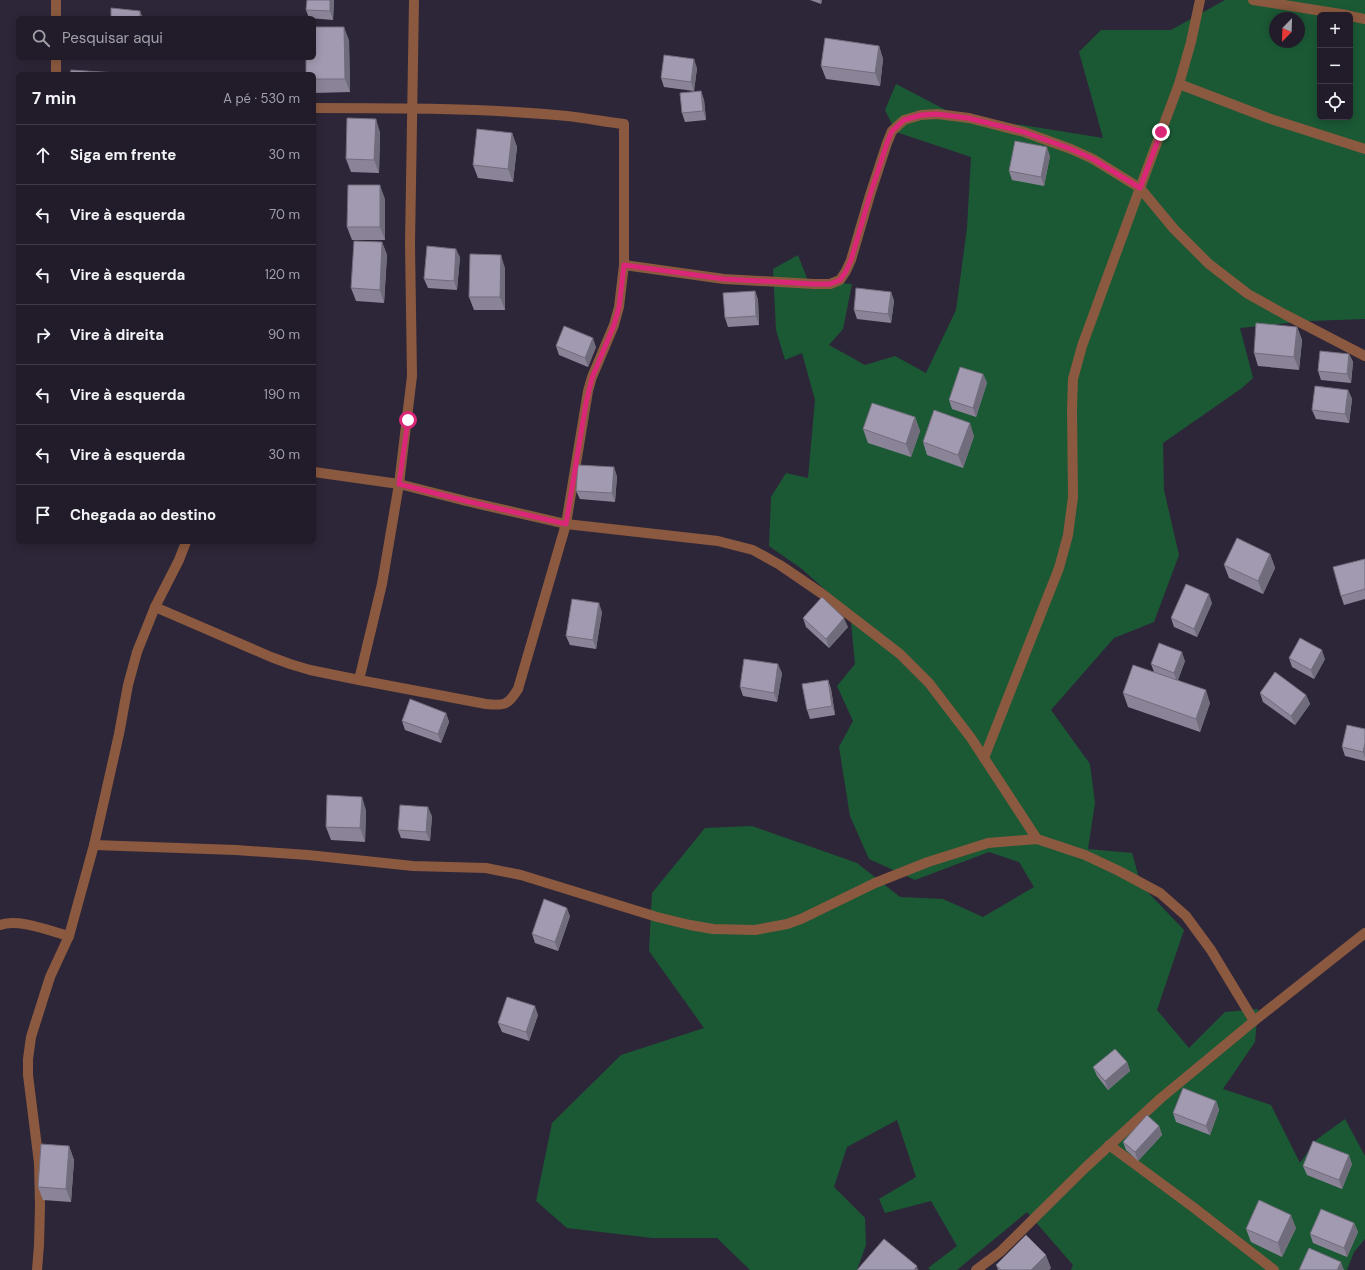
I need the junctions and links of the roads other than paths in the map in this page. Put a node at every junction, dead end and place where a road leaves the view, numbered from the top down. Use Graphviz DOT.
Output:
graph roads {
  1 [pos="56,0"];
  2 [pos="414,0"];
  3 [pos="1200,0"];
  4 [pos="1253,0"];
  5 [pos="1328,12"];
  6 [pos="56,16"];
  7 [pos="1353,17"];
  8 [pos="1365,19"];
  9 [pos="56,60"];
  10 [pos="56,72"];
  11 [pos="1179,84"];
  12 [pos="316,108"];
  13 [pos="412,108"];
  14 [pos="1365,149"];
  15 [pos="1140,188"];
  16 [pos="624,265"];
  17 [pos="1365,356"];
  18 [pos="316,472"];
  19 [pos="399,484"];
  20 [pos="566,524"];
  21 [pos="185,544"];
  22 [pos="155,607"];
  23 [pos="359,680"];
  24 [pos="984,758"];
  25 [pos="1037,839"];
  26 [pos="94,844"];
  27 [pos="0,925"];
  28 [pos="1365,933"];
  29 [pos="68,936"];
  30 [pos="1254,1021"];
  31 [pos="1109,1145"];
  32 [pos="37,1270"];
  33 [pos="976,1270"];
  34 [pos="1274,1270"];
  1 -- 6 [label="street"];
  2 -- 13 [label="street"];
  3 -- 11 [label="street"];
  4 -- 5 [label="street"];
  7 -- 8 [label="street"];
  9 -- 10 [label="street"];
  11 -- 14 [label="street"];
  11 -- 15 [label="street"];
  12 -- 13 [label="street"];
  13 -- 16 [label="street"];
  13 -- 19 [label="street"];
  15 -- 16 [label="street"];
  15 -- 17 [label="street"];
  15 -- 24 [label="street"];
  16 -- 20 [label="street"];
  18 -- 19 [label="street"];
  19 -- 20 [label="street"];
  19 -- 23 [label="street"];
  20 -- 23 [label="street"];
  20 -- 24 [label="street"];
  21 -- 22 [label="street"];
  22 -- 23 [label="street"];
  22 -- 26 [label="street"];
  24 -- 25 [label="street"];
  25 -- 26 [label="street"];
  25 -- 30 [label="street"];
  26 -- 29 [label="street"];
  27 -- 29 [label="street"];
  28 -- 30 [label="street"];
  29 -- 32 [label="street"];
  30 -- 31 [label="street"];
  31 -- 33 [label="street"];
  31 -- 34 [label="street"];
}
